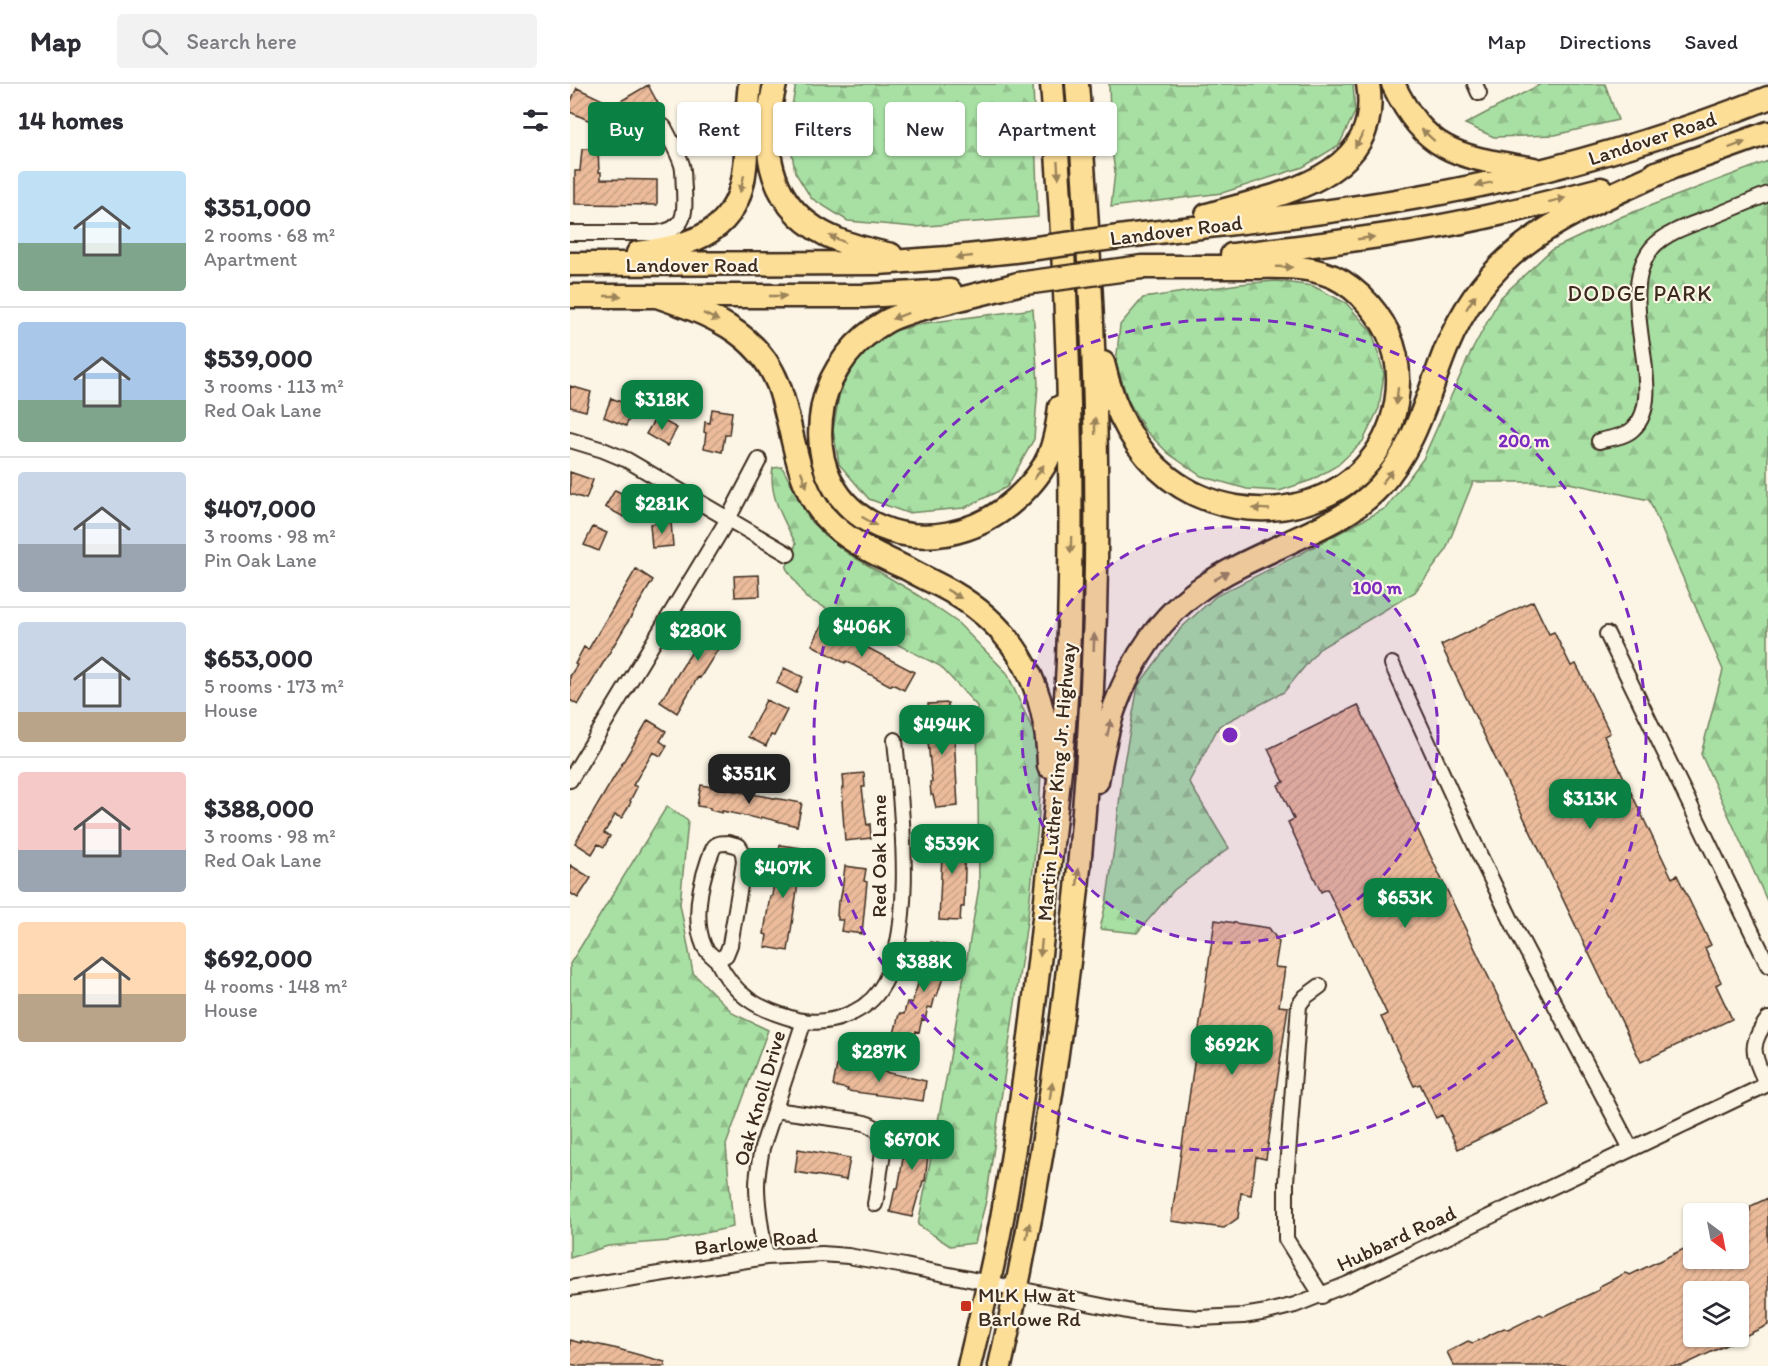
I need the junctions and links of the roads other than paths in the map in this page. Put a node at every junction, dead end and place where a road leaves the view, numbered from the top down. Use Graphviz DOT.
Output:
graph roads {
  1 [pos="750,84"];
  2 [pos="775,84"];
  3 [pos="1050,84"];
  4 [pos="1077,84"];
  5 [pos="1092,84"];
  6 [pos="1368,84"];
  7 [pos="1393,84"];
  8 [pos="1768,98"];
  9 [pos="665,129"];
  10 [pos="1768,134"];
  11 [pos="1668,169"];
  12 [pos="1541,171"];
  13 [pos="1768,194"];
  14 [pos="1086,202"];
  15 [pos="570,233"];
  16 [pos="1142,234"];
  17 [pos="913,261"];
  18 [pos="570,263"];
  19 [pos="1142,267"];
  20 [pos="1018,284"];
  21 [pos="570,296"];
  22 [pos="657,296"];
  23 [pos="1093,324"];
  24 [pos="1068,339"];
  25 [pos="570,440"];
  26 [pos="1599,441"];
  27 [pos="759,460"];
  28 [pos="728,519"];
  29 [pos="788,555"];
  30 [pos="1607,634"];
  31 [pos="1392,664"];
  32 [pos="895,740"];
  33 [pos="570,780"];
  34 [pos="1081,847"];
  35 [pos="1052,848"];
  36 [pos="717,960"];
  37 [pos="1768,965"];
  38 [pos="1320,986"];
  39 [pos="1768,1018"];
  40 [pos="804,1022"];
  41 [pos="1767,1084"];
  42 [pos="775,1110"];
  43 [pos="1631,1149"];
  44 [pos="875,1204"];
  45 [pos="766,1257"];
  46 [pos="989,1283"];
  47 [pos="570,1288"];
  48 [pos="1018,1288"];
  49 [pos="1322,1296"];
  50 [pos="969,1366"];
  51 [pos="1000,1366"];
  1 -- 18 [label="main road, one-way"];
  17 -- 2 [label="main road, one-way"];
  3 -- 24 [label="main road, Martin Luther King Jr. Highway, one-way"];
  4 -- 14 [label="main road, Martin Luther King Jr. Highway"];
  5 -- 14 [label="main road"];
  6 -- 16 [label="main road, one-way"];
  12 -- 7 [label="main road, one-way"];
  8 -- 12 [label="main road, Landover Road"];
  9 -- 15 [label="street, Landover Road"];
  11 -- 10 [label="main road, Landover Road, one-way"];
  19 -- 11 [label="main road, Landover Road, one-way"];
  34 -- 11 [label="main road, one-way"];
  12 -- 16 [label="main road, Landover Road, one-way"];
  13 -- 26 [label="street"];
  14 -- 23 [label="main road, Martin Luther King Jr. Highway"];
  16 -- 17 [label="main road, Landover Road, one-way, bridge"];
  17 -- 18 [label="main road, Landover Road"];
  19 -- 20 [label="main road, Landover Road, bridge"];
  19 -- 23 [label="main road, one-way"];
  22 -- 20 [label="main road, Landover Road, one-way"];
  20 -- 24 [label="main road, one-way"];
  21 -- 22 [label="main road, Landover Road, one-way"];
  22 -- 35 [label="main road, one-way"];
  34 -- 23 [label="main road, Martin Luther King Jr. Highway, one-way"];
  24 -- 35 [label="main road, Martin Luther King Jr. Highway, one-way"];
  25 -- 28 [label="street"];
  27 -- 28 [label="street"];
  28 -- 29 [label="street"];
  28 -- 33 [label="street"];
  30 -- 37 [label="street"];
  31 -- 43 [label="street"];
  32 -- 40 [label="street, Red Oak Lane"];
  48 -- 34 [label="main road, Martin Luther King Jr. Highway, one-way"];
  35 -- 46 [label="main road, Martin Luther King Jr. Highway, one-way"];
  36 -- 36 [label="street"];
  36 -- 40 [label="street"];
  38 -- 49 [label="street"];
  39 -- 41 [label="street"];
  40 -- 42 [label="street, Oak Knoll Drive"];
  41 -- 43 [label="street, Hubbard Road"];
  42 -- 44 [label="street"];
  42 -- 45 [label="street, Oak Knoll Drive"];
  43 -- 49 [label="street, Hubbard Road"];
  45 -- 46 [label="street, Barlowe Road"];
  45 -- 47 [label="street, Barlowe Road"];
  46 -- 48 [label="street, Barlowe Road"];
  46 -- 50 [label="main road, Martin Luther King Jr. Highway"];
  48 -- 49 [label="street, Hubbard Road"];
  48 -- 51 [label="main road, Martin Luther King Jr. Highway"];
}
